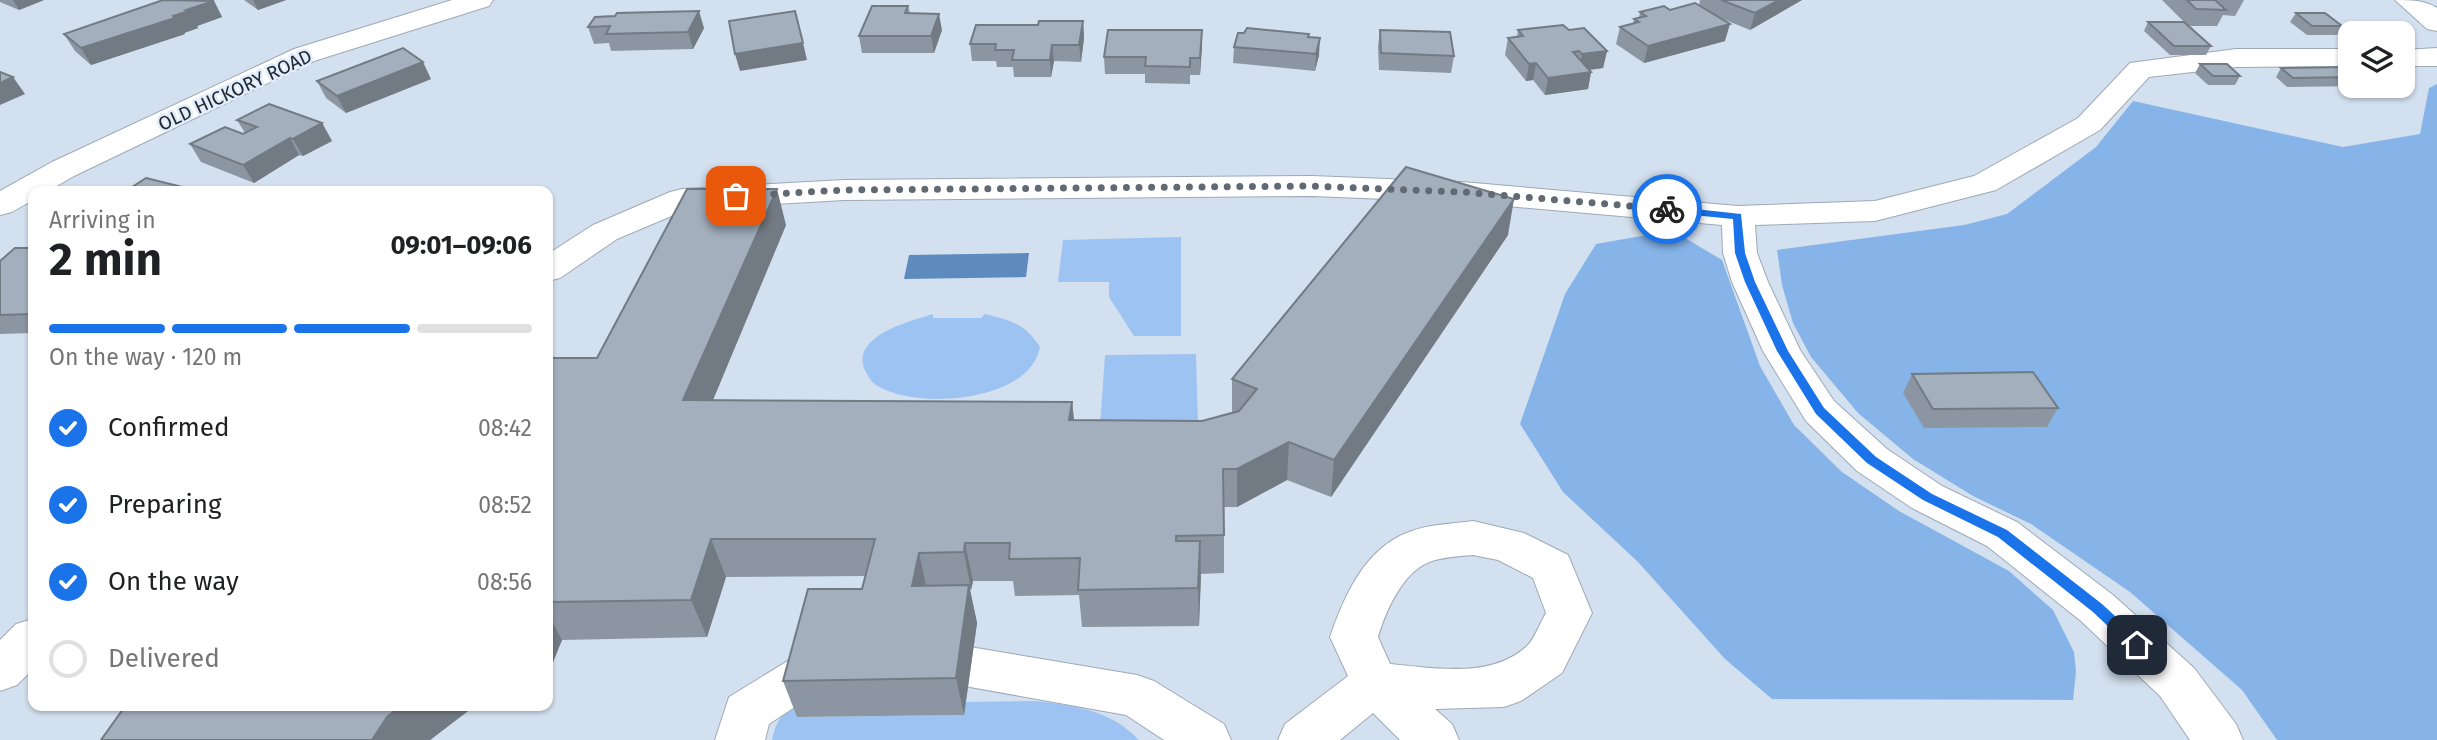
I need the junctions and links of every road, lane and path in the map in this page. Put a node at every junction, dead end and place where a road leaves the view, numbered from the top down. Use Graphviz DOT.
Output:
graph roads {
  1 [pos="480,0"];
  2 [pos="2437,57"];
  3 [pos="2338,58"];
  4 [pos="2415,58"];
  5 [pos="33,186"];
  6 [pos="28,189"];
  7 [pos="0,205"];
  8 [pos="1738,216"];
  9 [pos="553,267"];
  10 [pos="28,643"];
  11 [pos="970,667"];
  12 [pos="0,671"];
  13 [pos="808,673"];
  14 [pos="1375,683"];
  15 [pos="740,740"];
  16 [pos="1206,740"];
  17 [pos="1303,740"];
  18 [pos="1434,740"];
  19 [pos="2218,740"];
  1 -- 5 [label="street, OLD HICKORY ROAD"];
  2 -- 4 [label="street"];
  3 -- 8 [label="street"];
  6 -- 7 [label="street, OLD HICKORY ROAD"];
  8 -- 9 [label="street"];
  8 -- 19 [label="street"];
  10 -- 12 [label="street"];
  11 -- 16 [label="street"];
  13 -- 15 [label="street"];
  14 -- 14 [label="street"];
  14 -- 17 [label="street"];
  14 -- 18 [label="street"];
}
